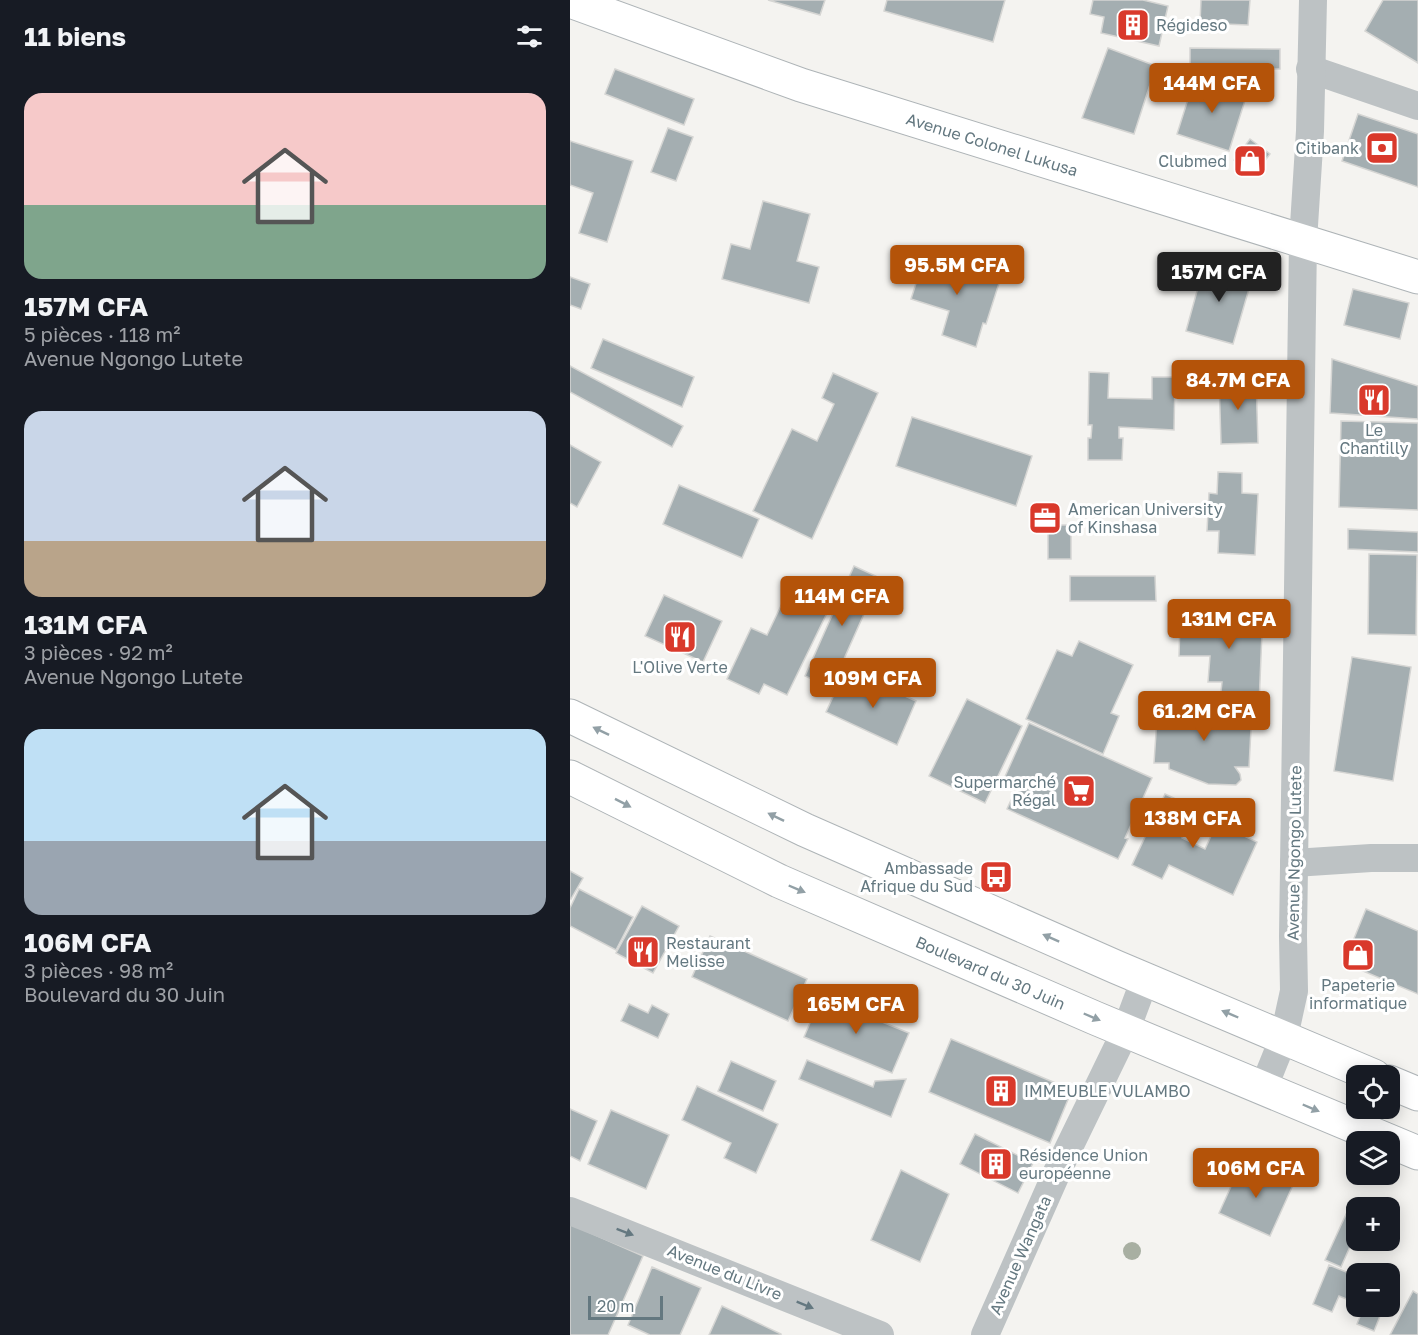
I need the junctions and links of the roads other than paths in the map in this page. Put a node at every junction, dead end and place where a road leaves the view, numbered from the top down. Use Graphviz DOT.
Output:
graph roads {
  1 [pos="1312,0"];
  2 [pos="570,1"];
  3 [pos="1310,69"];
  4 [pos="1418,106"];
  5 [pos="1302,241"];
  6 [pos="1418,277"];
  7 [pos="570,716"];
  8 [pos="570,777"];
  9 [pos="1418,858"];
  10 [pos="1294,863"];
  11 [pos="1145,979"];
  12 [pos="1126,1030"];
  13 [pos="1284,1037"];
  14 [pos="1349,1065"];
  15 [pos="1400,1087"];
  16 [pos="1263,1089"];
  17 [pos="1418,1094"];
  18 [pos="1418,1153"];
  19 [pos="570,1211"];
  20 [pos="880,1335"];
  21 [pos="985,1335"];
  1 -- 3 [label="street, Avenue Ngongo Lutete"];
  2 -- 5 [label="main road, Avenue Colonel Lukusa"];
  3 -- 4 [label="street"];
  3 -- 5 [label="street, Avenue Ngongo Lutete"];
  5 -- 6 [label="main road, Avenue Colonel Lukusa"];
  5 -- 10 [label="street, Avenue Ngongo Lutete"];
  11 -- 7 [label="main road, one-way"];
  8 -- 12 [label="main road, Boulevard du 30 Juin, one-way"];
  9 -- 10 [label="street"];
  10 -- 13 [label="street, Avenue Ngongo Lutete"];
  11 -- 12 [label="street, Avenue Wangata"];
  13 -- 11 [label="main road, one-way"];
  12 -- 16 [label="main road, Boulevard du 30 Juin"];
  12 -- 21 [label="street, Avenue Wangata"];
  13 -- 14 [label="main road"];
  13 -- 16 [label="street, Avenue Ngongo Lutete"];
  15 -- 17 [label="main road"];
  16 -- 18 [label="main road, Boulevard du 30 Juin, one-way"];
  19 -- 20 [label="street, Avenue du Livre, one-way"];
}
